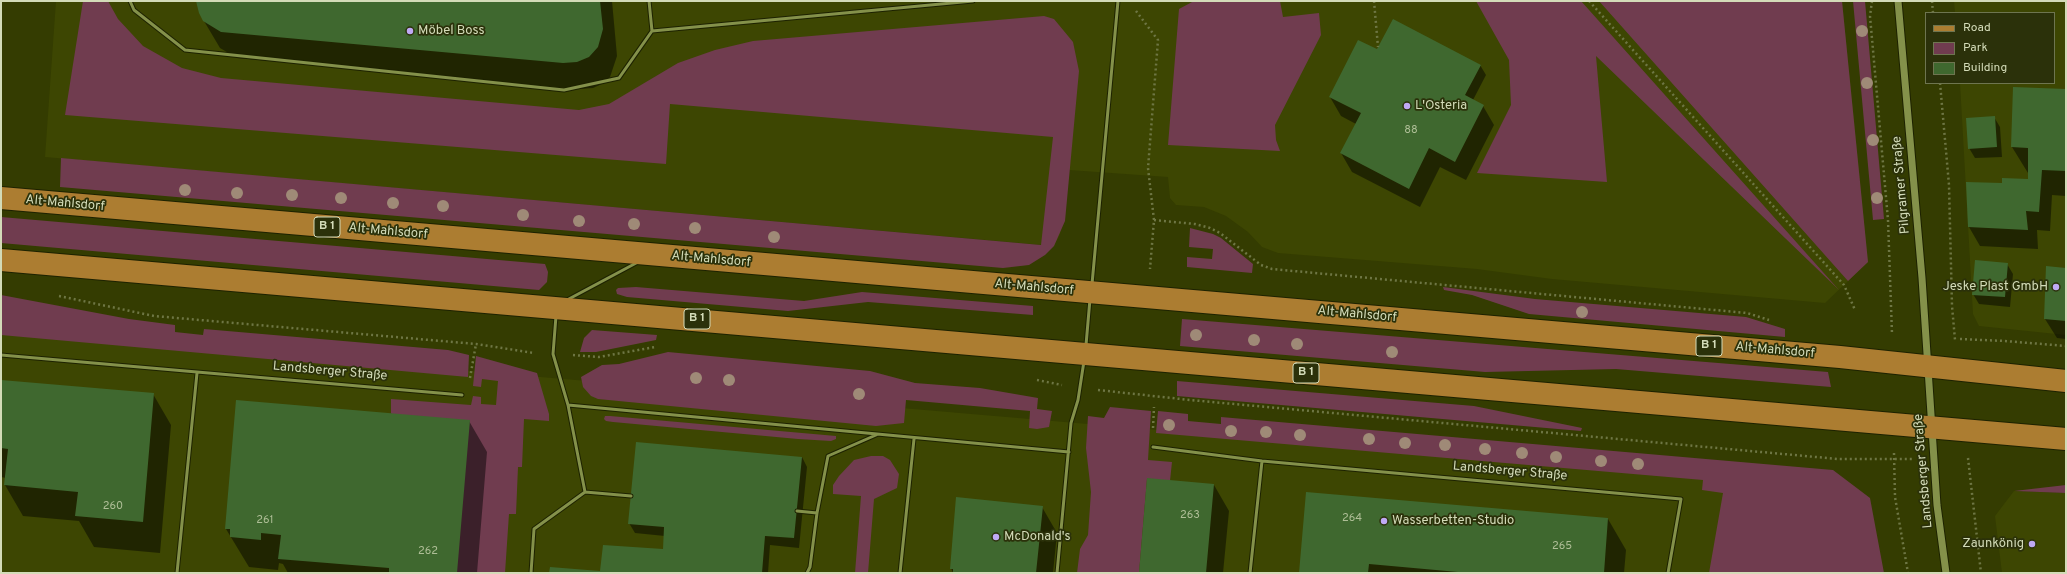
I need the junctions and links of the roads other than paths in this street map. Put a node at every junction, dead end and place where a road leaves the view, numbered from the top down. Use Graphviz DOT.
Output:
graph roads {
  1 [pos="130,1"];
  2 [pos="649,1"];
  3 [pos="973,1"];
  4 [pos="1118,1"];
  5 [pos="1898,1"];
  6 [pos="652,31"];
  7 [pos="1,198"];
  8 [pos="647,258"];
  9 [pos="1,260"];
  10 [pos="1091,292"];
  11 [pos="556,307"];
  12 [pos="1085,354"];
  13 [pos="1,355"];
  14 [pos="1928,366"];
  15 [pos="197,373"];
  16 [pos="2066,381"];
  17 [pos="462,395"];
  18 [pos="568,405"];
  19 [pos="1932,427"];
  20 [pos="877,435"];
  21 [pos="914,439"];
  22 [pos="2066,439"];
  23 [pos="1153,447"];
  24 [pos="1069,452"];
  25 [pos="1262,461"];
  26 [pos="584,492"];
  27 [pos="631,496"];
  28 [pos="797,511"];
  29 [pos="817,513"];
  30 [pos="177,573"];
  31 [pos="531,573"];
  32 [pos="807,573"];
  33 [pos="900,573"];
  34 [pos="1057,573"];
  35 [pos="1250,573"];
  36 [pos="1668,573"];
  37 [pos="1946,573"];
  1 -- 6 [label="lane"];
  2 -- 6 [label="lane"];
  3 -- 6 [label="lane"];
  4 -- 10 [label="lane"];
  5 -- 14 [label="street, Pilgramer Straße"];
  7 -- 8 [label="main road, Alt-Mahlsdorf / B 1"];
  8 -- 10 [label="main road, Alt-Mahlsdorf / B 1"];
  8 -- 11 [label="lane"];
  9 -- 11 [label="main road, B 1"];
  10 -- 12 [label="lane"];
  10 -- 14 [label="main road, Alt-Mahlsdorf / B 1"];
  11 -- 12 [label="main road, B 1"];
  11 -- 18 [label="lane"];
  12 -- 19 [label="main road, B 1"];
  12 -- 24 [label="lane"];
  13 -- 15 [label="lane, Landsberger Straße"];
  14 -- 16 [label="main road, Alt-Mahlsdorf / B 1"];
  14 -- 19 [label="street, Landsberger Straße"];
  15 -- 17 [label="lane, Landsberger Straße"];
  15 -- 30 [label="lane"];
  18 -- 20 [label="lane"];
  18 -- 26 [label="lane"];
  19 -- 22 [label="main road, B 1"];
  19 -- 37 [label="street, Landsberger Straße"];
  20 -- 21 [label="lane"];
  20 -- 29 [label="lane"];
  21 -- 24 [label="lane"];
  21 -- 33 [label="lane"];
  23 -- 25 [label="lane, Landsberger Straße"];
  24 -- 34 [label="lane"];
  25 -- 35 [label="lane"];
  25 -- 36 [label="lane, Landsberger Straße"];
  26 -- 27 [label="lane"];
  26 -- 31 [label="lane"];
  28 -- 29 [label="lane"];
  29 -- 32 [label="lane"];
}
